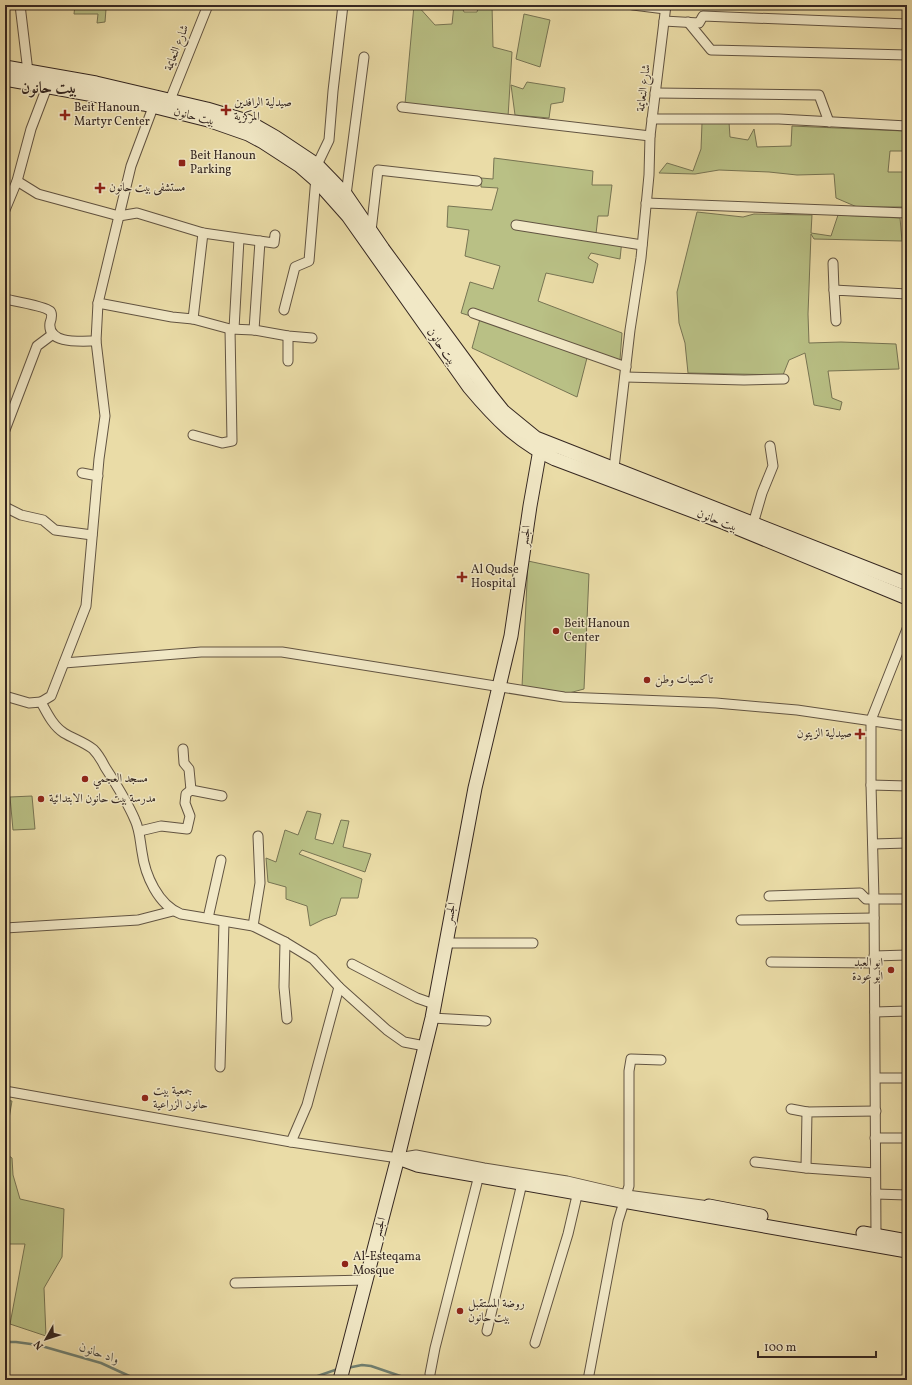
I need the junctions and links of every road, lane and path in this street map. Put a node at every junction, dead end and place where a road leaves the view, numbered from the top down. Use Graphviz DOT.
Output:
graph roads {
  1 [pos="20,5"];
  2 [pos="208,5"];
  3 [pos="343,5"];
  4 [pos="633,5"];
  5 [pos="665,7"];
  6 [pos="664,21"];
  7 [pos="688,22"];
  8 [pos="907,24"];
  9 [pos="907,56"];
  10 [pos="364,57"];
  11 [pos="5,67"];
  12 [pos="28,72"];
  13 [pos="5,79"];
  14 [pos="46,81"];
  15 [pos="655,93"];
  16 [pos="170,100"];
  17 [pos="154,102"];
  18 [pos="402,107"];
  19 [pos="652,119"];
  20 [pos="829,122"];
  21 [pos="907,126"];
  22 [pos="650,136"];
  23 [pos="317,165"];
  24 [pos="316,180"];
  25 [pos="17,181"];
  26 [pos="477,181"];
  27 [pos="346,195"];
  28 [pos="646,203"];
  29 [pos="5,210"];
  30 [pos="907,213"];
  31 [pos="119,216"];
  32 [pos="516,225"];
  33 [pos="371,231"];
  34 [pos="203,233"];
  35 [pos="275,235"];
  36 [pos="239,239"];
  37 [pos="260,241"];
  38 [pos="642,246"];
  39 [pos="833,263"];
  40 [pos="834,290"];
  41 [pos="907,294"];
  42 [pos="5,299"];
  43 [pos="98,303"];
  44 [pos="284,310"];
  45 [pos="474,313"];
  46 [pos="193,319"];
  47 [pos="836,321"];
  48 [pos="232,329"];
  49 [pos="254,330"];
  50 [pos="53,334"];
  51 [pos="288,336"];
  52 [pos="312,338"];
  53 [pos="96,341"];
  54 [pos="288,361"];
  55 [pos="625,372"];
  56 [pos="784,379"];
  57 [pos="5,430"];
  58 [pos="193,435"];
  59 [pos="541,446"];
  60 [pos="770,446"];
  61 [pos="614,468"];
  62 [pos="82,473"];
  63 [pos="98,476"];
  64 [pos="5,507"];
  65 [pos="753,524"];
  66 [pos="92,535"];
  67 [pos="907,584"];
  68 [pos="907,598"];
  69 [pos="907,629"];
  70 [pos="64,663"];
  71 [pos="500,687"];
  72 [pos="5,696"];
  73 [pos="40,702"];
  74 [pos="871,720"];
  75 [pos="907,726"];
  76 [pos="183,749"];
  77 [pos="871,785"];
  78 [pos="907,786"];
  79 [pos="191,790"];
  80 [pos="222,796"];
  81 [pos="140,831"];
  82 [pos="258,836"];
  83 [pos="907,843"];
  84 [pos="873,844"];
  85 [pos="221,860"];
  86 [pos="769,896"];
  87 [pos="874,899"];
  88 [pos="907,899"];
  89 [pos="173,911"];
  90 [pos="208,918"];
  91 [pos="874,918"];
  92 [pos="741,920"];
  93 [pos="224,922"];
  94 [pos="253,926"];
  95 [pos="5,928"];
  96 [pos="285,942"];
  97 [pos="446,943"];
  98 [pos="534,943"];
  99 [pos="907,955"];
  100 [pos="874,960"];
  101 [pos="771,962"];
  102 [pos="352,964"];
  103 [pos="339,987"];
  104 [pos="434,1004"];
  105 [pos="874,1012"];
  106 [pos="907,1012"];
  107 [pos="432,1018"];
  108 [pos="287,1019"];
  109 [pos="486,1021"];
  110 [pos="425,1046"];
  111 [pos="661,1060"];
  112 [pos="220,1068"];
  113 [pos="876,1078"];
  114 [pos="907,1078"];
  115 [pos="5,1091"];
  116 [pos="791,1109"];
  117 [pos="876,1111"];
  118 [pos="807,1112"];
  119 [pos="875,1138"];
  120 [pos="907,1138"];
  121 [pos="290,1142"];
  122 [pos="398,1158"];
  123 [pos="755,1162"];
  124 [pos="806,1168"];
  125 [pos="483,1172"];
  126 [pos="875,1173"];
  127 [pos="523,1179"];
  128 [pos="579,1189"];
  129 [pos="876,1194"];
  130 [pos="907,1195"];
  131 [pos="625,1198"];
  132 [pos="709,1206"];
  133 [pos="876,1235"];
  134 [pos="907,1241"];
  135 [pos="907,1251"];
  136 [pos="367,1280"];
  137 [pos="235,1283"];
  138 [pos="487,1331"];
  139 [pos="535,1343"];
  140 [pos="430,1374"];
  141 [pos="340,1380"];
  142 [pos="588,1380"];
  1 -- 12 [label="street"];
  2 -- 16 [label="street, شارع النعايمة"];
  3 -- 23 [label="street"];
  4 -- 5 [label="street"];
  5 -- 6 [label="street, شارع النعايمة"];
  6 -- 7 [label="street"];
  6 -- 15 [label="street, شارع النعايمة"];
  7 -- 8 [label="street"];
  7 -- 9 [label="street"];
  10 -- 27 [label="street"];
  11 -- 12 [label="main road, بيت حانون"];
  12 -- 14 [label="main road, بيت حانون"];
  13 -- 14 [label="main road, بيت حانون"];
  14 -- 17 [label="main road, بيت حانون"];
  14 -- 25 [label="street"];
  15 -- 19 [label="street, شارع النعايمة"];
  15 -- 20 [label="street"];
  16 -- 17 [label="main road, بيت حانون"];
  16 -- 23 [label="main road, بيت حانون"];
  17 -- 24 [label="main road, بيت حانون"];
  17 -- 31 [label="street"];
  18 -- 22 [label="street"];
  19 -- 20 [label="street"];
  19 -- 22 [label="street, شارع النعايمة"];
  20 -- 21 [label="street"];
  22 -- 28 [label="street, شارع النعايمة"];
  23 -- 24 [label="street"];
  23 -- 27 [label="main road, بيت حانون"];
  24 -- 44 [label="street"];
  24 -- 59 [label="main road, بيت حانون"];
  25 -- 29 [label="street"];
  25 -- 31 [label="street"];
  26 -- 33 [label="street"];
  27 -- 33 [label="main road, بيت حانون"];
  28 -- 30 [label="street"];
  28 -- 38 [label="street, شارع النعايمة"];
  31 -- 34 [label="street"];
  31 -- 43 [label="street"];
  32 -- 38 [label="street"];
  33 -- 59 [label="main road, بيت حانون"];
  34 -- 36 [label="street"];
  34 -- 46 [label="street"];
  35 -- 37 [label="street"];
  36 -- 37 [label="street"];
  36 -- 48 [label="street"];
  37 -- 49 [label="street"];
  38 -- 55 [label="street, شارع النعايمة"];
  39 -- 40 [label="street"];
  40 -- 41 [label="street"];
  40 -- 47 [label="street"];
  42 -- 50 [label="street"];
  43 -- 46 [label="street"];
  43 -- 53 [label="street"];
  45 -- 55 [label="street"];
  46 -- 48 [label="street"];
  48 -- 49 [label="street"];
  48 -- 58 [label="street"];
  49 -- 51 [label="street"];
  50 -- 53 [label="street"];
  50 -- 57 [label="street"];
  51 -- 52 [label="street"];
  51 -- 54 [label="street"];
  53 -- 63 [label="street"];
  55 -- 56 [label="street"];
  55 -- 61 [label="street, شارع النعايمة"];
  59 -- 61 [label="main road, بيت حانون"];
  59 -- 68 [label="main road, بيت حانون"];
  59 -- 71 [label="main road, الجسر"];
  60 -- 65 [label="street"];
  61 -- 65 [label="main road, بيت حانون"];
  62 -- 63 [label="street"];
  63 -- 66 [label="street"];
  64 -- 66 [label="street"];
  65 -- 67 [label="main road, بيت حانون"];
  66 -- 70 [label="street"];
  69 -- 74 [label="street"];
  70 -- 71 [label="street"];
  70 -- 73 [label="street"];
  71 -- 74 [label="street"];
  71 -- 97 [label="main road, الجسر"];
  72 -- 73 [label="street"];
  73 -- 81 [label="street"];
  74 -- 75 [label="street"];
  74 -- 77 [label="street"];
  76 -- 79 [label="street"];
  77 -- 78 [label="street"];
  77 -- 84 [label="street"];
  79 -- 80 [label="street"];
  79 -- 81 [label="street"];
  81 -- 89 [label="street"];
  82 -- 94 [label="street"];
  83 -- 84 [label="street"];
  84 -- 87 [label="street"];
  85 -- 90 [label="street"];
  86 -- 87 [label="street"];
  87 -- 88 [label="street"];
  87 -- 91 [label="street"];
  89 -- 90 [label="street"];
  89 -- 95 [label="street"];
  90 -- 93 [label="street"];
  91 -- 92 [label="street"];
  91 -- 100 [label="street"];
  93 -- 94 [label="street"];
  93 -- 112 [label="street"];
  94 -- 96 [label="street"];
  96 -- 103 [label="street"];
  96 -- 108 [label="street"];
  97 -- 98 [label="street"];
  97 -- 104 [label="main road, الجسر"];
  99 -- 100 [label="street"];
  100 -- 101 [label="street"];
  100 -- 105 [label="street"];
  102 -- 104 [label="street"];
  103 -- 110 [label="street"];
  103 -- 121 [label="street"];
  104 -- 107 [label="main road, الجسر"];
  105 -- 106 [label="street"];
  105 -- 113 [label="street"];
  107 -- 109 [label="street"];
  107 -- 110 [label="main road, الجسر"];
  110 -- 122 [label="main road, الجسر"];
  111 -- 131 [label="street"];
  113 -- 114 [label="street"];
  113 -- 117 [label="street"];
  115 -- 121 [label="street"];
  116 -- 118 [label="street"];
  117 -- 118 [label="street"];
  117 -- 119 [label="street"];
  118 -- 124 [label="street"];
  119 -- 120 [label="street"];
  119 -- 126 [label="street"];
  121 -- 122 [label="street"];
  122 -- 125 [label="main road"];
  122 -- 136 [label="main road, الجسر"];
  123 -- 124 [label="street"];
  124 -- 126 [label="street"];
  125 -- 127 [label="main road"];
  125 -- 140 [label="street"];
  126 -- 129 [label="street"];
  127 -- 128 [label="main road"];
  127 -- 138 [label="street"];
  128 -- 131 [label="main road"];
  128 -- 139 [label="street"];
  129 -- 130 [label="street"];
  129 -- 133 [label="street"];
  131 -- 132 [label="street"];
  131 -- 135 [label="main road"];
  131 -- 142 [label="street"];
  132 -- 133 [label="main road"];
  133 -- 134 [label="main road"];
  136 -- 137 [label="street"];
  136 -- 141 [label="main road, الجسر"];
}
